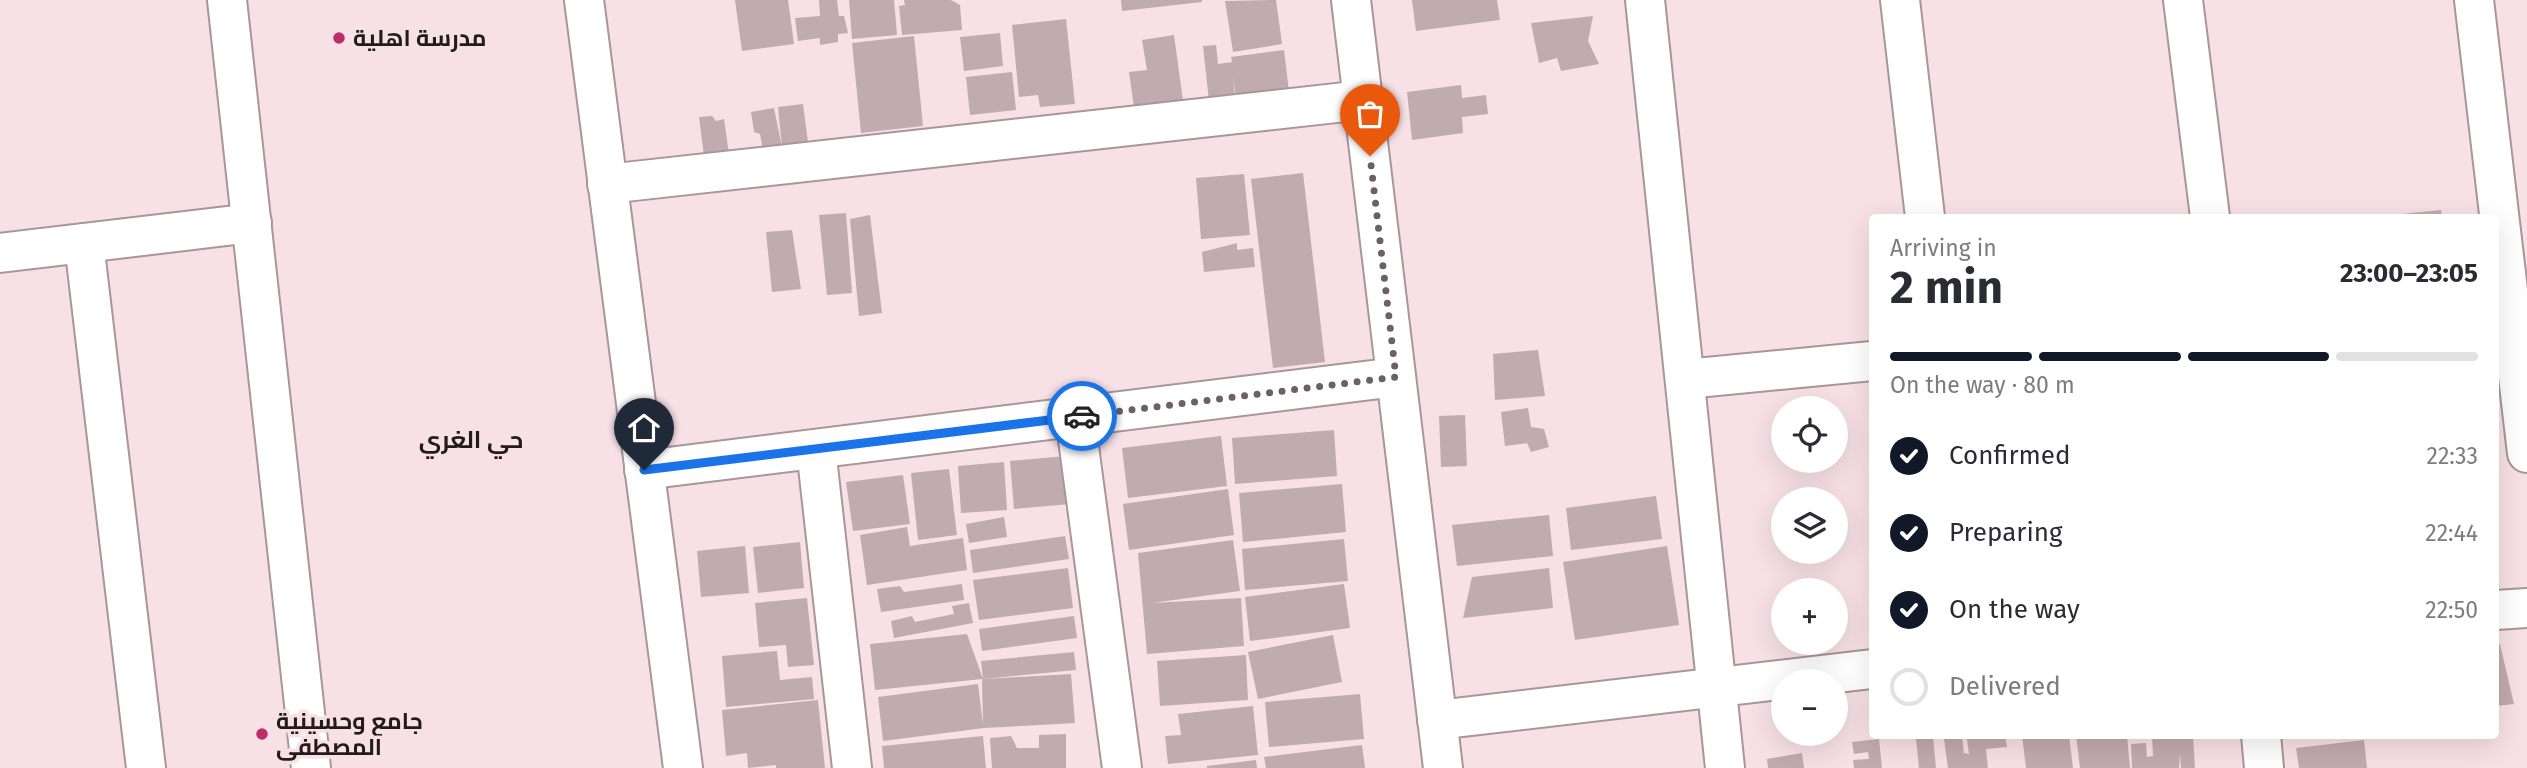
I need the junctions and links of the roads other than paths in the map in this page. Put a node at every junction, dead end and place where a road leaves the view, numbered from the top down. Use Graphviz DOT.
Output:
graph roads {
  1 [pos="227,0"];
  2 [pos="584,0"];
  3 [pos="1351,0"];
  4 [pos="1645,0"];
  5 [pos="1900,0"];
  6 [pos="2182,0"];
  7 [pos="2474,0"];
  8 [pos="1363,100"];
  9 [pos="607,184"];
  10 [pos="1925,214"];
  11 [pos="2210,214"];
  12 [pos="2494,214"];
  13 [pos="252,223"];
  14 [pos="84,243"];
  15 [pos="0,253"];
  16 [pos="2499,263"];
  17 [pos="2503,305"];
  18 [pos="1869,361"];
  19 [pos="1396,377"];
  20 [pos="1686,379"];
  21 [pos="1075,417"];
  22 [pos="816,449"];
  23 [pos="2527,453"];
  24 [pos="644,470"];
  25 [pos="2527,608"];
  26 [pos="2499,610"];
  27 [pos="1869,669"];
  28 [pos="1715,688"];
  29 [pos="1437,720"];
  30 [pos="2261,739"];
  31 [pos="146,768"];
  32 [pos="311,768"];
  33 [pos="683,768"];
  34 [pos="852,768"];
  35 [pos="1122,768"];
  36 [pos="1443,768"];
  37 [pos="1725,768"];
  38 [pos="2264,768"];
  1 -- 13 [label="street"];
  2 -- 9 [label="street"];
  3 -- 8 [label="street"];
  4 -- 20 [label="street"];
  5 -- 10 [label="street"];
  6 -- 11 [label="street"];
  7 -- 12 [label="street"];
  8 -- 9 [label="street"];
  8 -- 19 [label="street"];
  9 -- 24 [label="street"];
  13 -- 14 [label="street"];
  13 -- 32 [label="street"];
  14 -- 15 [label="street"];
  14 -- 31 [label="street"];
  16 -- 17 [label="street"];
  17 -- 23 [label="street"];
  18 -- 20 [label="street"];
  19 -- 21 [label="street"];
  19 -- 29 [label="street"];
  20 -- 28 [label="street"];
  21 -- 22 [label="street"];
  21 -- 35 [label="street"];
  22 -- 24 [label="street"];
  22 -- 34 [label="street"];
  24 -- 33 [label="street"];
  25 -- 26 [label="street"];
  27 -- 28 [label="street"];
  28 -- 29 [label="street"];
  28 -- 37 [label="street"];
  29 -- 36 [label="street"];
  30 -- 38 [label="street"];
}
